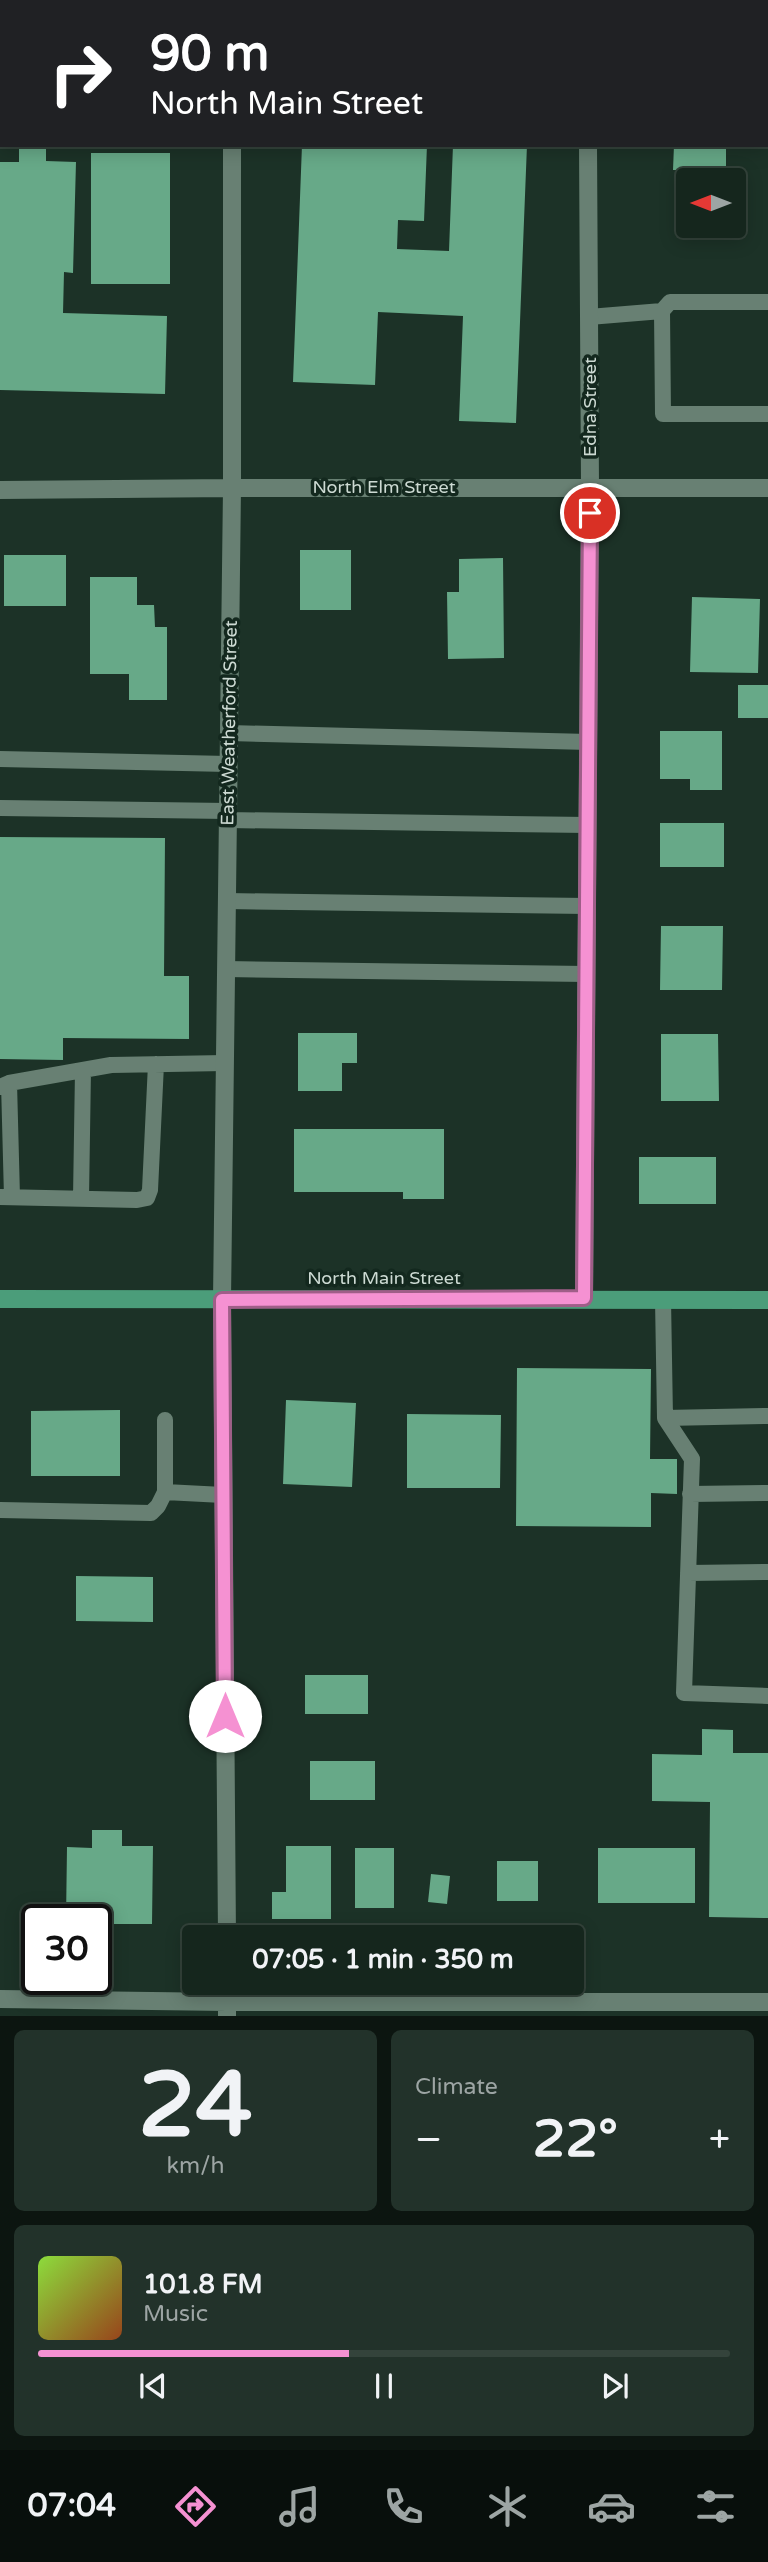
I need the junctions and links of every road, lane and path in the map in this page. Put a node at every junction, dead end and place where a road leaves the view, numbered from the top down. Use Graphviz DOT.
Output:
graph roads {
  1 [pos="232,147"];
  2 [pos="588,147"];
  3 [pos="768,302"];
  4 [pos="662,311"];
  5 [pos="589,317"];
  6 [pos="768,414"];
  7 [pos="590,487"];
  8 [pos="232,488"];
  9 [pos="768,488"];
  10 [pos="0,490"];
  11 [pos="229,733"];
  12 [pos="589,742"];
  13 [pos="0,759"];
  14 [pos="228,764"];
  15 [pos="0,808"];
  16 [pos="228,816"];
  17 [pos="587,825"];
  18 [pos="227,901"];
  19 [pos="587,906"];
  20 [pos="226,969"];
  21 [pos="587,974"];
  22 [pos="225,1063"];
  23 [pos="156,1064"];
  24 [pos="83,1070"];
  25 [pos="4,1085"];
  26 [pos="6,1197"];
  27 [pos="81,1198"];
  28 [pos="584,1298"];
  29 [pos="0,1299"];
  30 [pos="663,1299"];
  31 [pos="222,1300"];
  32 [pos="768,1300"];
  33 [pos="768,1416"];
  34 [pos="665,1418"];
  35 [pos="165,1420"];
  36 [pos="165,1492"];
  37 [pos="768,1493"];
  38 [pos="223,1494"];
  39 [pos="690,1494"];
  40 [pos="0,1510"];
  41 [pos="768,1572"];
  42 [pos="688,1573"];
  43 [pos="768,1696"];
  44 [pos="227,1925"];
  45 [pos="0,1999"];
  46 [pos="768,2002"];
  47 [pos="227,2009"];
  1 -- 8 [label="street, East Weatherford Street"];
  2 -- 5 [label="street, Edna Street"];
  3 -- 4 [label="lane"];
  4 -- 5 [label="lane"];
  4 -- 6 [label="lane"];
  5 -- 7 [label="street, Edna Street"];
  7 -- 8 [label="street, North Elm Street"];
  7 -- 9 [label="street, North Elm Street"];
  7 -- 12 [label="street, Edna Street"];
  8 -- 10 [label="street, North Elm Street"];
  8 -- 11 [label="street, East Weatherford Street"];
  11 -- 12 [label="lane"];
  11 -- 14 [label="street, East Weatherford Street"];
  12 -- 17 [label="street, Edna Street"];
  13 -- 14 [label="lane"];
  14 -- 16 [label="street, East Weatherford Street"];
  15 -- 16 [label="lane"];
  16 -- 17 [label="lane"];
  16 -- 18 [label="street, East Weatherford Street"];
  17 -- 19 [label="street, Edna Street"];
  18 -- 19 [label="lane"];
  18 -- 20 [label="street, East Weatherford Street"];
  19 -- 21 [label="street, Edna Street"];
  20 -- 21 [label="lane"];
  20 -- 22 [label="street, East Weatherford Street"];
  21 -- 28 [label="street, Edna Street"];
  22 -- 23 [label="lane"];
  22 -- 31 [label="street, East Weatherford Street"];
  23 -- 24 [label="lane"];
  23 -- 27 [label="lane"];
  24 -- 25 [label="lane"];
  24 -- 27 [label="lane"];
  25 -- 26 [label="lane"];
  26 -- 27 [label="lane"];
  28 -- 30 [label="main road, North Main Street"];
  28 -- 31 [label="main road, North Main Street"];
  29 -- 31 [label="main road, North Main Street"];
  30 -- 32 [label="main road, North Main Street"];
  30 -- 34 [label="lane"];
  31 -- 38 [label="street, East Weatherford Street"];
  33 -- 34 [label="lane"];
  34 -- 39 [label="lane"];
  35 -- 36 [label="lane"];
  36 -- 38 [label="lane"];
  36 -- 40 [label="lane"];
  37 -- 39 [label="lane"];
  38 -- 44 [label="street, East Weatherford Street"];
  39 -- 42 [label="lane"];
  41 -- 42 [label="lane"];
  42 -- 43 [label="lane"];
  45 -- 47 [label="street"];
  46 -- 47 [label="street"];
}
